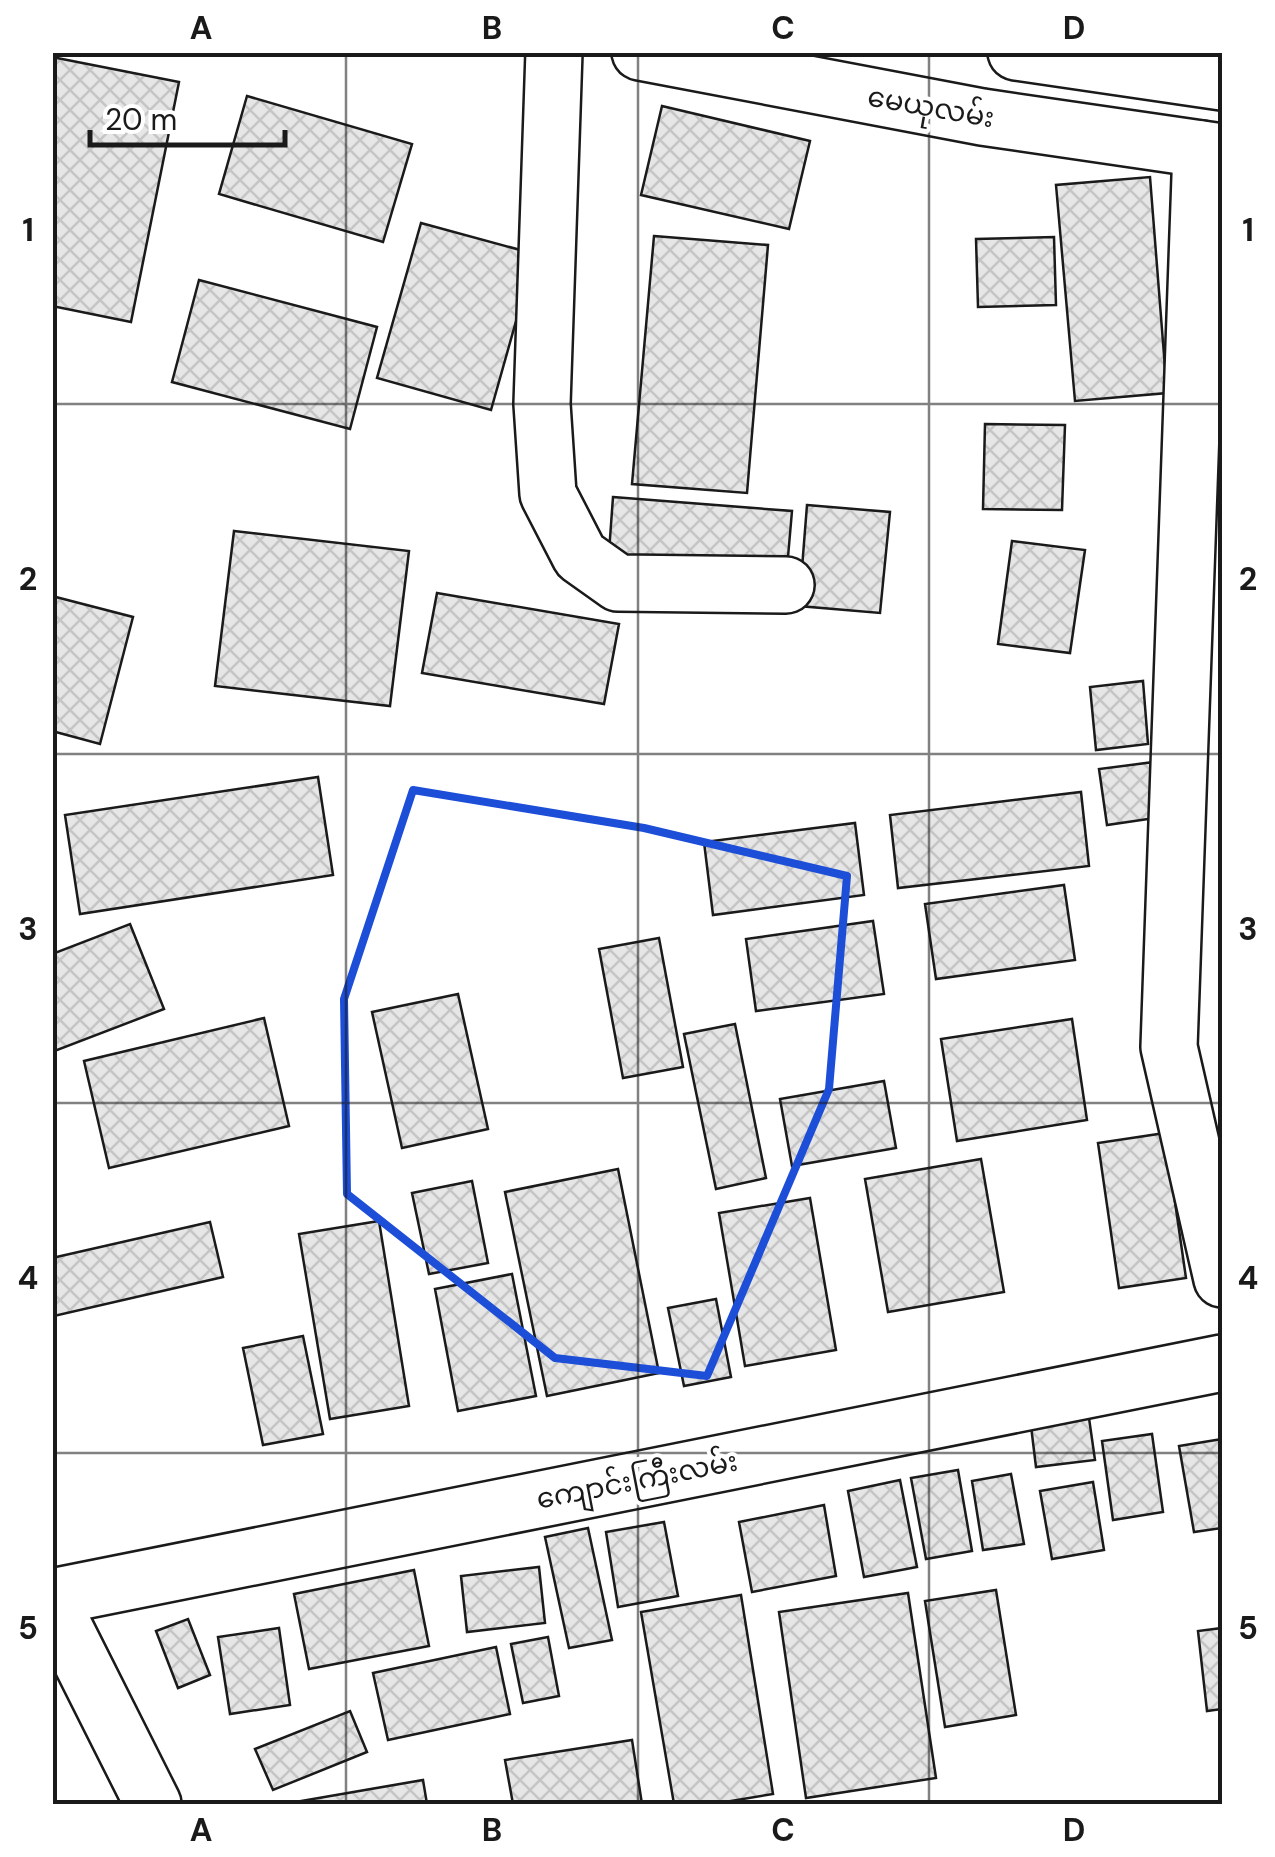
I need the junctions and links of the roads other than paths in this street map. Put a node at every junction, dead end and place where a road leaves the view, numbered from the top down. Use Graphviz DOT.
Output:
graph roads {
  1 [pos="554,52"];
  2 [pos="640,52"];
  3 [pos="1016,52"];
  4 [pos="1222,82"];
  5 [pos="1212,151"];
  6 [pos="786,585"];
  7 [pos="1222,1279"];
  8 [pos="1222,1363"];
  9 [pos="52,1600"];
  10 [pos="154,1804"];
  1 -- 6 [label="street"];
  2 -- 5 [label="street, မေယုလမ်း"];
  3 -- 4 [label="street"];
  5 -- 7 [label="street"];
  8 -- 9 [label="street, ကျောင်းကြီးလမ်း"];
  9 -- 10 [label="street"];
}
